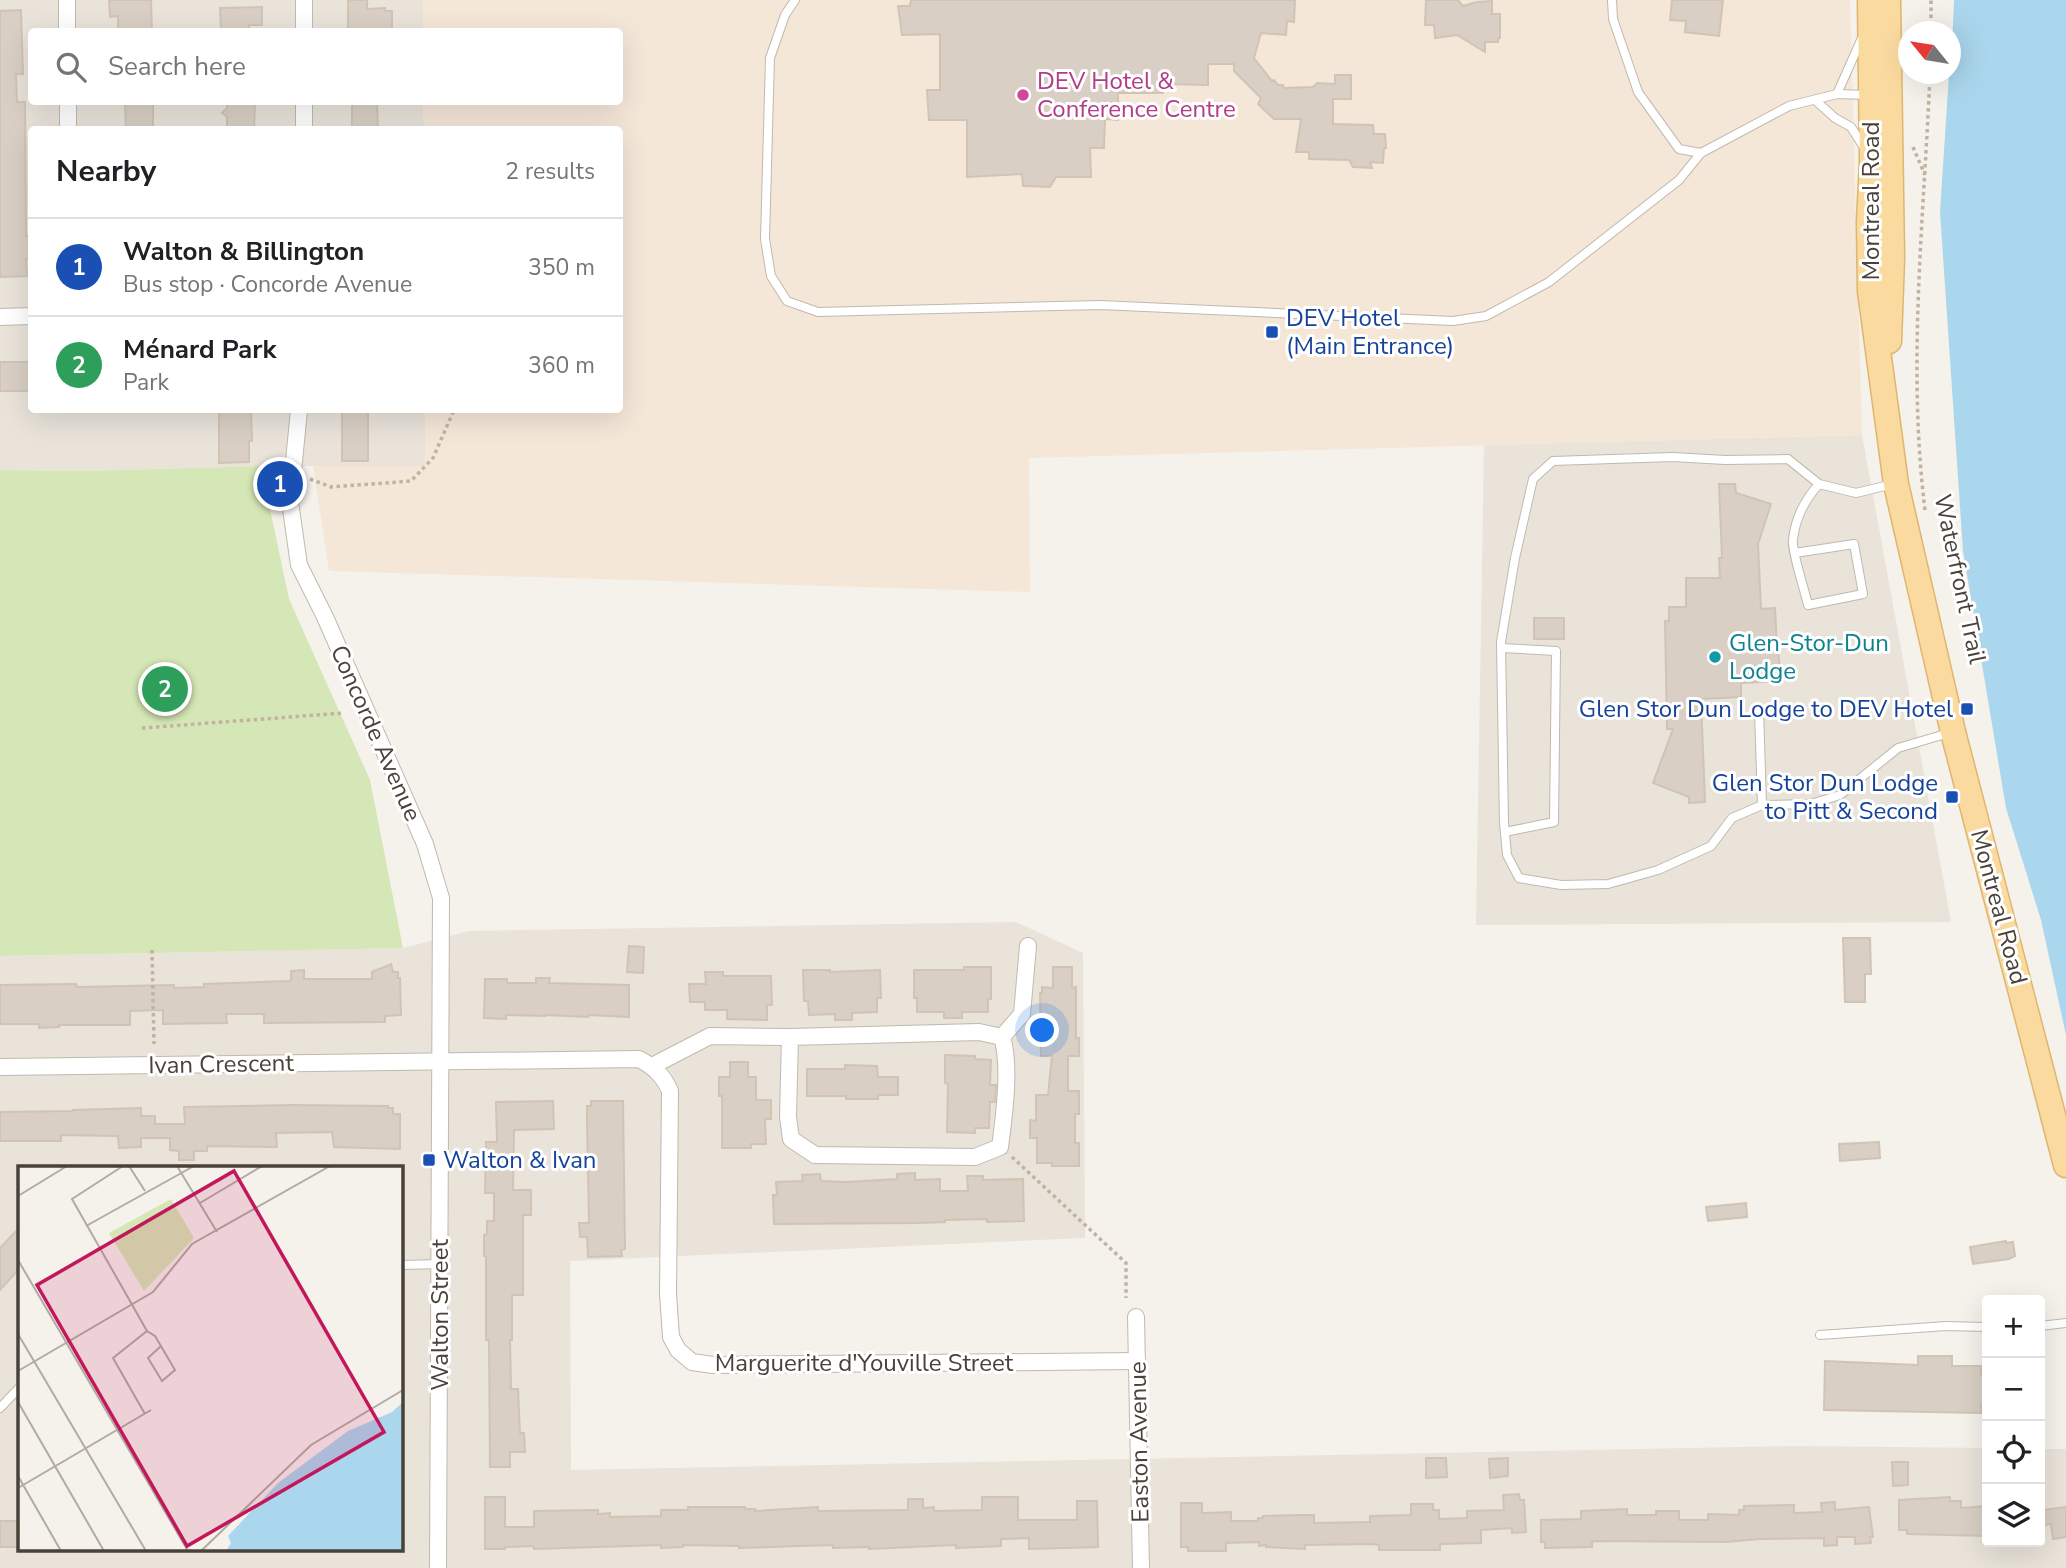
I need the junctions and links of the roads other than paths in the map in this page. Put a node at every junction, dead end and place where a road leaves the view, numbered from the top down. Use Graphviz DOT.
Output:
graph roads {
  1 [pos="66,0"];
  2 [pos="304,0"];
  3 [pos="794,0"];
  4 [pos="1612,0"];
  5 [pos="1863,0"];
  6 [pos="1870,0"];
  7 [pos="1888,0"];
  8 [pos="67,28"];
  9 [pos="304,28"];
  10 [pos="1837,94"];
  11 [pos="1881,95"];
  12 [pos="1815,100"];
  13 [pos="68,105"];
  14 [pos="304,105"];
  15 [pos="68,126"];
  16 [pos="304,126"];
  17 [pos="1701,153"];
  18 [pos="1872,161"];
  19 [pos="28,316"];
  20 [pos="0,317"];
  21 [pos="1886,401"];
  22 [pos="299,413"];
  23 [pos="1819,484"];
  24 [pos="1896,484"];
  25 [pos="1795,553"];
  26 [pos="1502,648"];
  27 [pos="1759,710"];
  28 [pos="1953,732"];
  29 [pos="1762,806"];
  30 [pos="1505,832"];
  31 [pos="1028,946"];
  32 [pos="790,1037"];
  33 [pos="1002,1037"];
  34 [pos="441,1062"];
  35 [pos="0,1066"];
  36 [pos="652,1066"];
  37 [pos="2066,1165"];
  38 [pos="441,1264"];
  39 [pos="402,1265"];
  40 [pos="1136,1317"];
  41 [pos="2066,1323"];
  42 [pos="2045,1325"];
  43 [pos="1982,1327"];
  44 [pos="1820,1335"];
  45 [pos="1137,1361"];
  46 [pos="18,1389"];
  47 [pos="0,1408"];
  48 [pos="438,1568"];
  49 [pos="1141,1568"];
  1 -- 8 [label="street"];
  2 -- 9 [label="street"];
  3 -- 17 [label="lane"];
  4 -- 17 [label="lane"];
  5 -- 10 [label="lane"];
  6 -- 11 [label="main road, Montreal Road"];
  7 -- 11 [label="main road, Montreal Road"];
  10 -- 11 [label="lane"];
  10 -- 12 [label="lane"];
  11 -- 18 [label="main road, Montreal Road"];
  11 -- 21 [label="main road, Montreal Road"];
  12 -- 17 [label="lane"];
  12 -- 18 [label="lane"];
  13 -- 15 [label="street"];
  14 -- 16 [label="street"];
  18 -- 21 [label="main road, Montreal Road"];
  19 -- 20 [label="street"];
  21 -- 24 [label="main road, Montreal Road"];
  22 -- 34 [label="street, Concorde Avenue"];
  23 -- 24 [label="lane"];
  23 -- 25 [label="lane"];
  23 -- 26 [label="lane"];
  24 -- 28 [label="main road, Montreal Road"];
  25 -- 25 [label="lane"];
  26 -- 30 [label="lane"];
  26 -- 30 [label="lane"];
  27 -- 29 [label="lane"];
  28 -- 29 [label="lane"];
  28 -- 37 [label="main road, Montreal Road"];
  29 -- 30 [label="lane"];
  31 -- 33 [label="street"];
  32 -- 33 [label="street"];
  32 -- 33 [label="street"];
  32 -- 36 [label="street"];
  34 -- 35 [label="street, Ivan Crescent"];
  34 -- 36 [label="street"];
  34 -- 38 [label="street, Walton Street"];
  36 -- 45 [label="street, Marguerite d'Youville Street"];
  38 -- 39 [label="lane"];
  38 -- 48 [label="street, Walton Street"];
  40 -- 45 [label="street, Easton Avenue"];
  41 -- 42 [label="lane"];
  43 -- 44 [label="lane"];
  45 -- 49 [label="street, Easton Avenue"];
  46 -- 47 [label="lane"];
}
